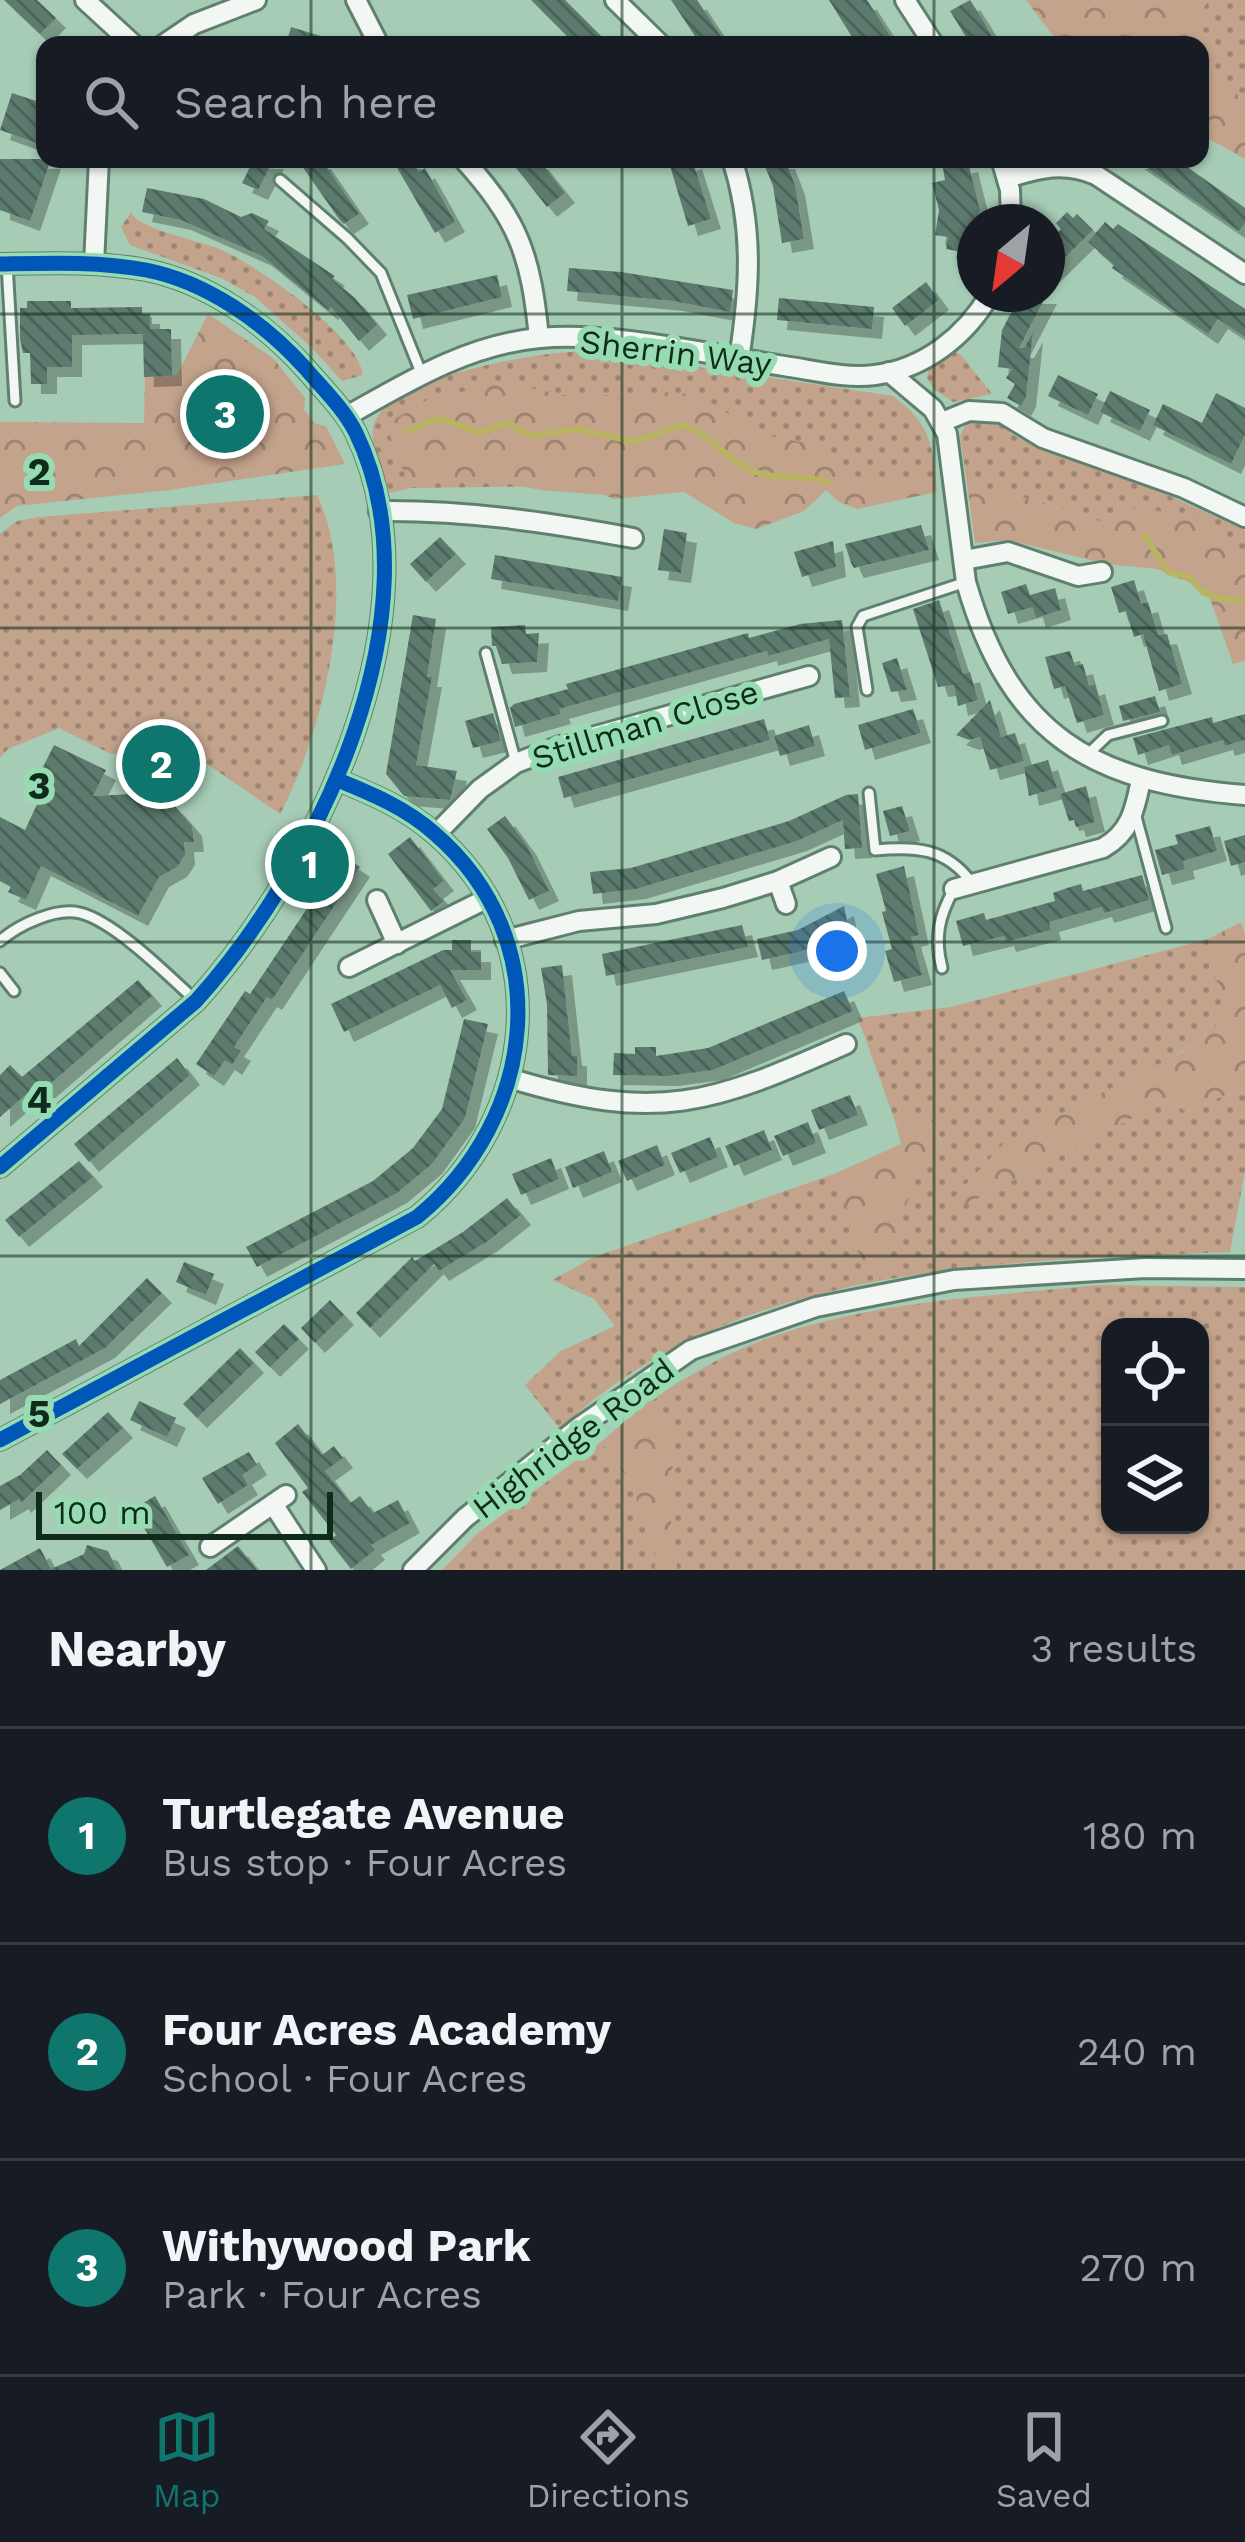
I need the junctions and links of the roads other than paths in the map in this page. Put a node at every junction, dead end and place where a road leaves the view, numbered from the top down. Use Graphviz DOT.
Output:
graph roads {
  1 [pos="85,0"];
  2 [pos="256,0"];
  3 [pos="356,0"];
  4 [pos="615,0"];
  5 [pos="905,0"];
  6 [pos="124,36"];
  7 [pos="176,36"];
  8 [pos="374,36"];
  9 [pos="652,36"];
  10 [pos="928,36"];
  11 [pos="99,168"];
  12 [pos="471,168"];
  13 [pos="735,168"];
  14 [pos="1004,168"];
  15 [pos="1080,168"];
  16 [pos="280,180"];
  17 [pos="1009,204"];
  18 [pos="4,264"];
  19 [pos="94,264"];
  20 [pos="1245,274"];
  21 [pos="979,312"];
  22 [pos="539,338"];
  23 [pos="740,359"];
  24 [pos="889,372"];
  25 [pos="422,374"];
  26 [pos="16,401"];
  27 [pos="347,416"];
  28 [pos="942,422"];
  29 [pos="379,512"];
  30 [pos="1245,518"];
  31 [pos="633,538"];
  32 [pos="964,560"];
  33 [pos="1102,572"];
  34 [pos="966,582"];
  35 [pos="486,653"];
  36 [pos="809,676"];
  37 [pos="867,690"];
  38 [pos="1162,721"];
  39 [pos="1085,757"];
  40 [pos="516,764"];
  41 [pos="338,780"];
  42 [pos="1141,780"];
  43 [pos="869,793"];
  44 [pos="1245,795"];
  45 [pos="1134,812"];
  46 [pos="436,834"];
  47 [pos="831,856"];
  48 [pos="778,881"];
  49 [pos="963,885"];
  50 [pos="488,898"];
  51 [pos="377,900"];
  52 [pos="786,904"];
  53 [pos="1166,928"];
  54 [pos="0,940"];
  55 [pos="505,940"];
  56 [pos="397,944"];
  57 [pos="349,967"];
  58 [pos="942,968"];
  59 [pos="0,973"];
  60 [pos="14,992"];
  61 [pos="196,1000"];
  62 [pos="846,1044"];
  63 [pos="512,1079"];
  64 [pos="0,1167"];
  65 [pos="1245,1269"];
  66 [pos="0,1440"];
  67 [pos="210,1547"];
  68 [pos="316,1570"];
  69 [pos="413,1570"];
  1 -- 6 [label="street"];
  2 -- 7 [label="street"];
  3 -- 8 [label="street"];
  4 -- 9 [label="street"];
  5 -- 10 [label="street"];
  11 -- 19 [label="street"];
  12 -- 22 [label="street"];
  13 -- 23 [label="street"];
  14 -- 17 [label="street"];
  15 -- 20 [label="street"];
  16 -- 25 [label="lane"];
  18 -- 19 [label="street"];
  18 -- 26 [label="lane"];
  19 -- 27 [label="street"];
  21 -- 24 [label="street, Sherrin Way"];
  22 -- 23 [label="street, Sherrin Way"];
  22 -- 25 [label="street, Sherrin Way"];
  23 -- 24 [label="street, Sherrin Way"];
  24 -- 28 [label="street"];
  25 -- 27 [label="street, Sherrin Way"];
  27 -- 29 [label="street"];
  28 -- 30 [label="street"];
  28 -- 32 [label="street"];
  29 -- 31 [label="street"];
  29 -- 41 [label="street"];
  32 -- 33 [label="street"];
  32 -- 34 [label="street"];
  34 -- 37 [label="lane"];
  34 -- 39 [label="street"];
  35 -- 40 [label="lane"];
  36 -- 40 [label="street, Stillman Close"];
  38 -- 39 [label="lane"];
  39 -- 42 [label="street"];
  40 -- 46 [label="street, Stillman Close"];
  41 -- 46 [label="street"];
  41 -- 61 [label="street"];
  42 -- 44 [label="street"];
  42 -- 45 [label="street"];
  43 -- 49 [label="lane"];
  45 -- 49 [label="street"];
  45 -- 53 [label="lane"];
  46 -- 50 [label="street"];
  47 -- 48 [label="street"];
  48 -- 52 [label="street"];
  48 -- 55 [label="street"];
  49 -- 58 [label="lane"];
  50 -- 55 [label="street"];
  50 -- 56 [label="street"];
  51 -- 56 [label="street"];
  54 -- 61 [label="lane"];
  55 -- 63 [label="street"];
  56 -- 57 [label="street"];
  59 -- 60 [label="lane"];
  61 -- 64 [label="street"];
  62 -- 63 [label="street"];
  63 -- 66 [label="street"];
  65 -- 69 [label="street, Highridge Road"];
  67 -- 68 [label="street"];
}
